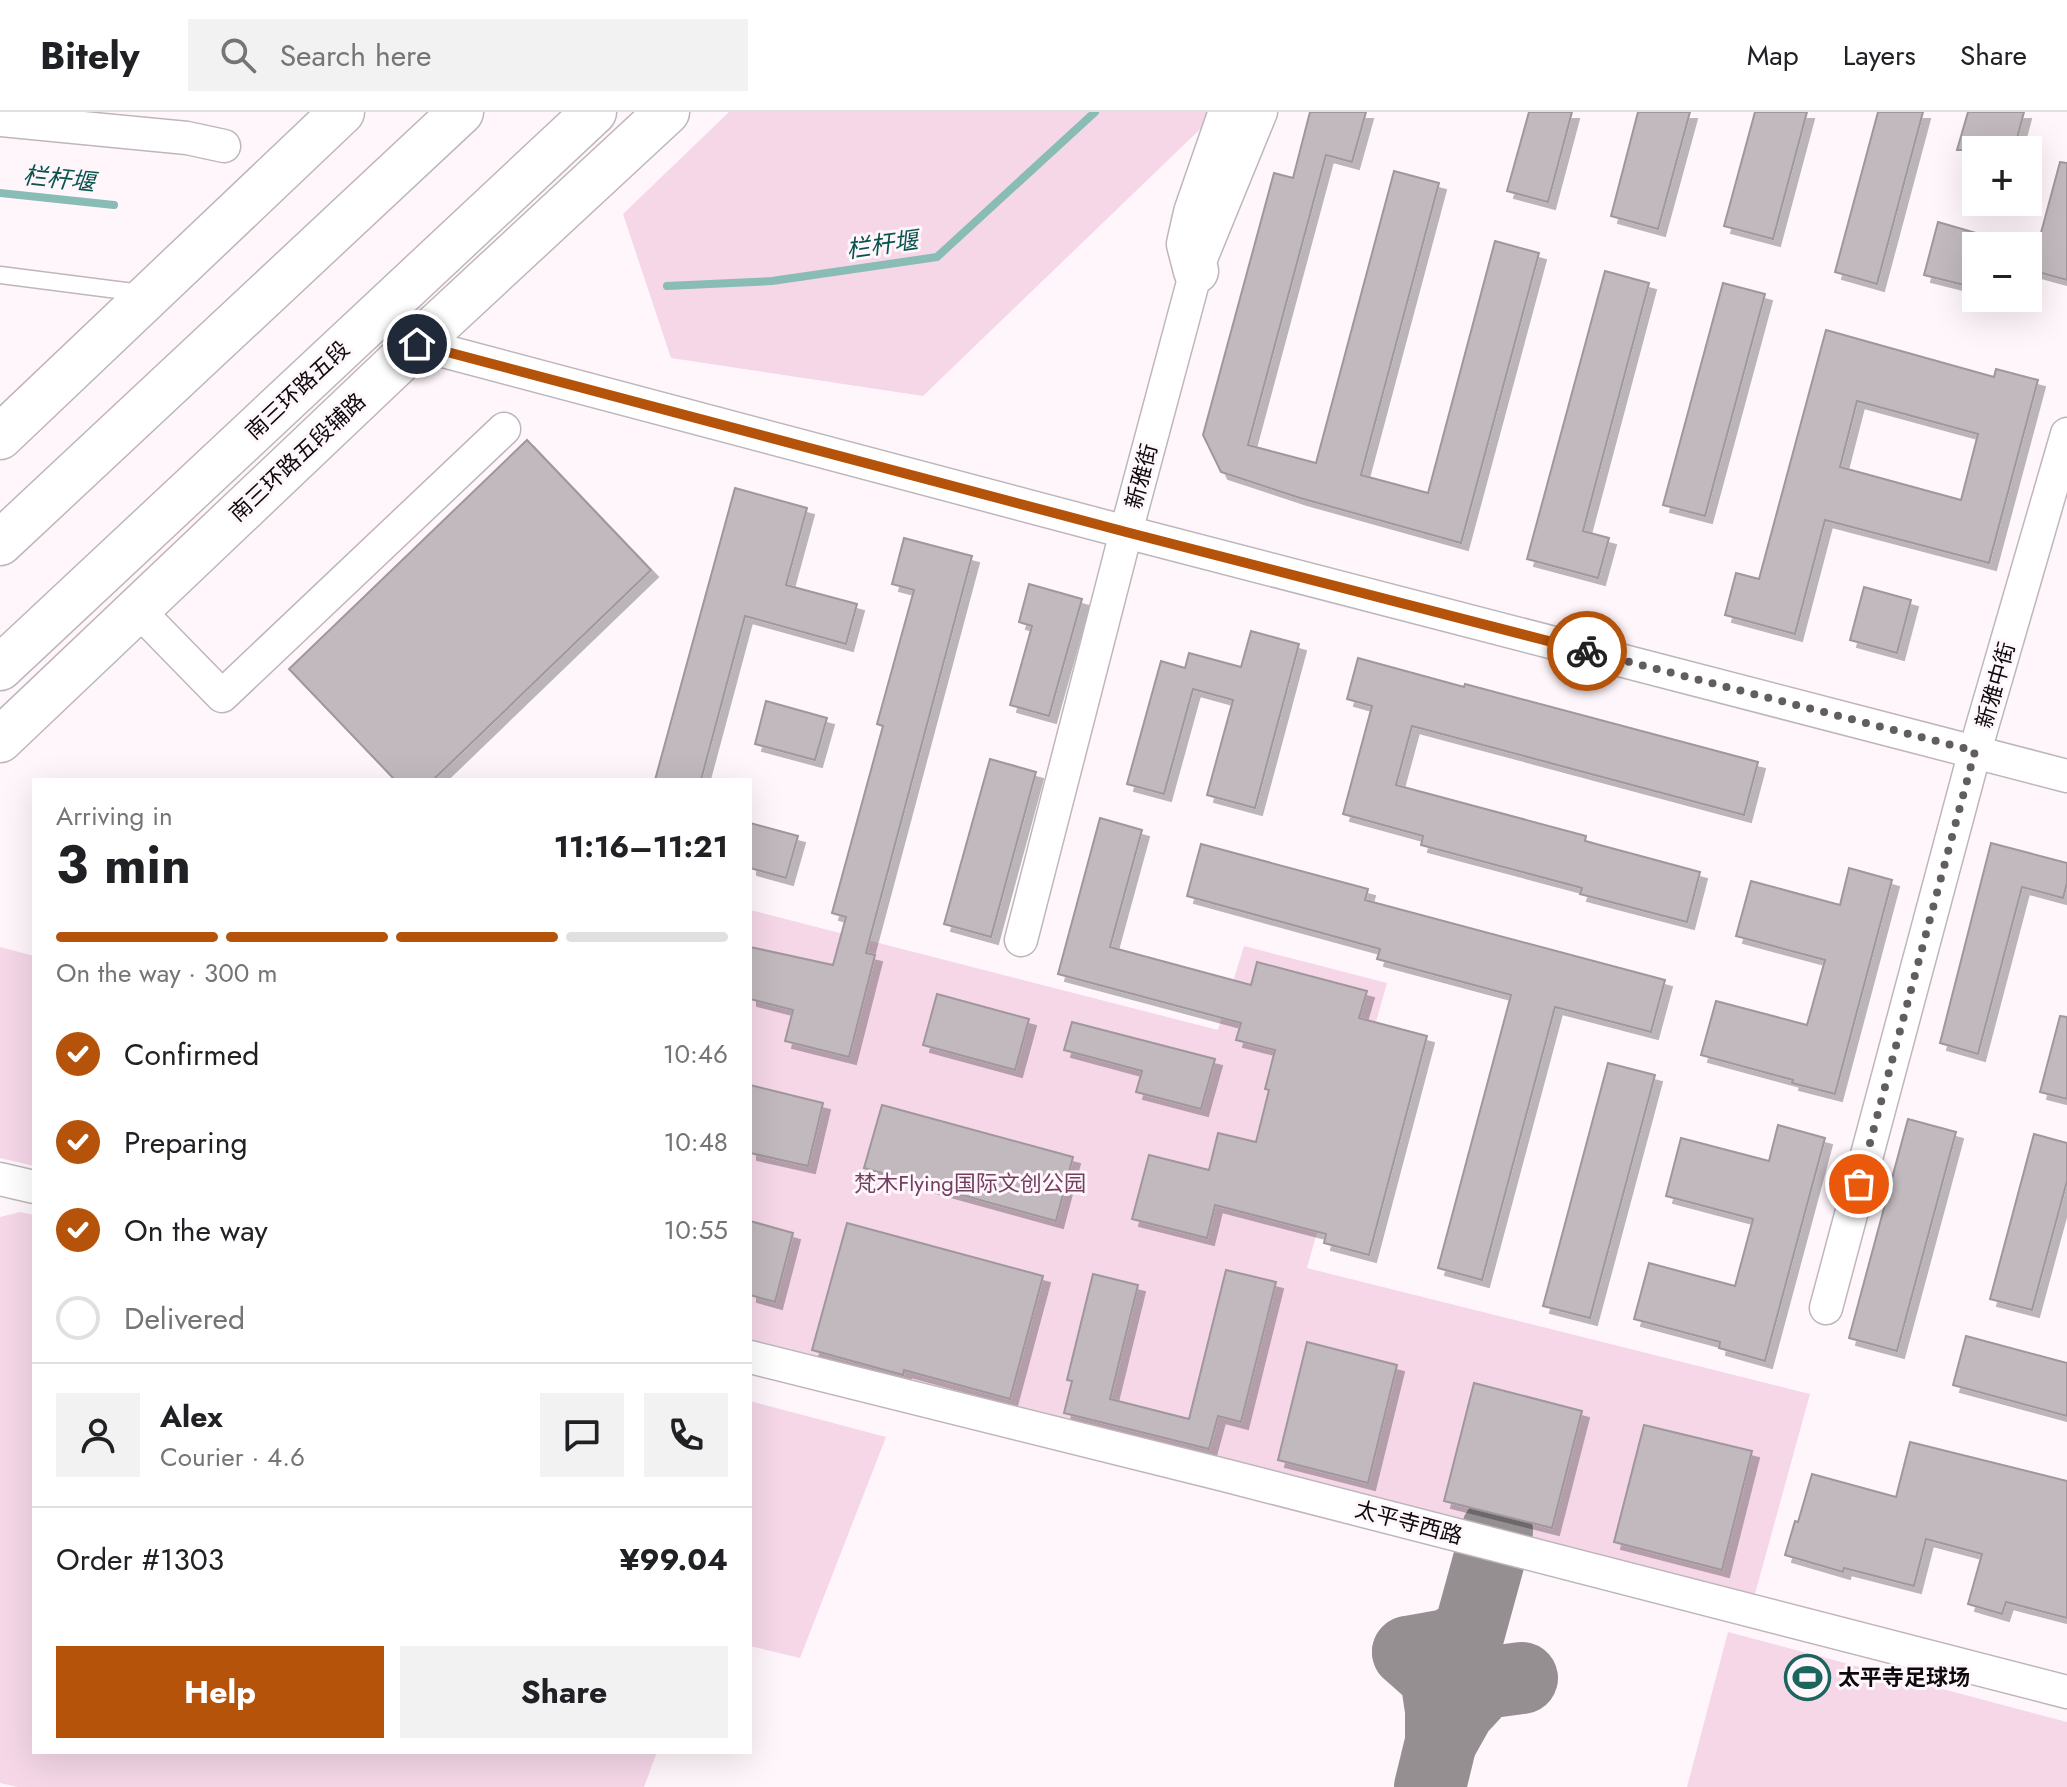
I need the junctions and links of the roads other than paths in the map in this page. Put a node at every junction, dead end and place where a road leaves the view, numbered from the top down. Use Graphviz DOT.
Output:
graph roads {
  1 [pos="342,112"];
  2 [pos="461,112"];
  3 [pos="594,112"];
  4 [pos="667,112"];
  5 [pos="1241,112"];
  6 [pos="0,120"];
  7 [pos="224,146"];
  8 [pos="1196,271"];
  9 [pos="0,275"];
  10 [pos="149,294"];
  11 [pos="417,344"];
  12 [pos="504,429"];
  13 [pos="2067,434"];
  14 [pos="0,437"];
  15 [pos="1126,532"];
  16 [pos="0,543"];
  17 [pos="137,609"];
  18 [pos="0,668"];
  19 [pos="0,740"];
  20 [pos="1975,751"];
  21 [pos="2067,776"];
  22 [pos="1021,940"];
  23 [pos="0,1179"];
  24 [pos="32,1187"];
  25 [pos="1826,1308"];
  26 [pos="752,1357"];
  27 [pos="2067,1692"];
  1 -- 10 [label="main road"];
  2 -- 16 [label="main road"];
  3 -- 18 [label="main road, 南三环路五段"];
  4 -- 11 [label="main road, 南三环路五段辅路"];
  5 -- 8 [label="main road"];
  6 -- 7 [label="street"];
  8 -- 15 [label="street, 新雅街"];
  9 -- 10 [label="lane"];
  10 -- 14 [label="main road"];
  11 -- 15 [label="street"];
  11 -- 17 [label="main road, 南三环路五段辅路"];
  12 -- 17 [label="street"];
  13 -- 20 [label="street, 新雅中街"];
  15 -- 20 [label="street"];
  15 -- 22 [label="street, 新雅街"];
  17 -- 19 [label="main road, 南三环路五段辅路"];
  20 -- 21 [label="street"];
  20 -- 25 [label="street, 新雅中街"];
  23 -- 24 [label="street"];
  26 -- 27 [label="street, 太平寺西路"];
}
